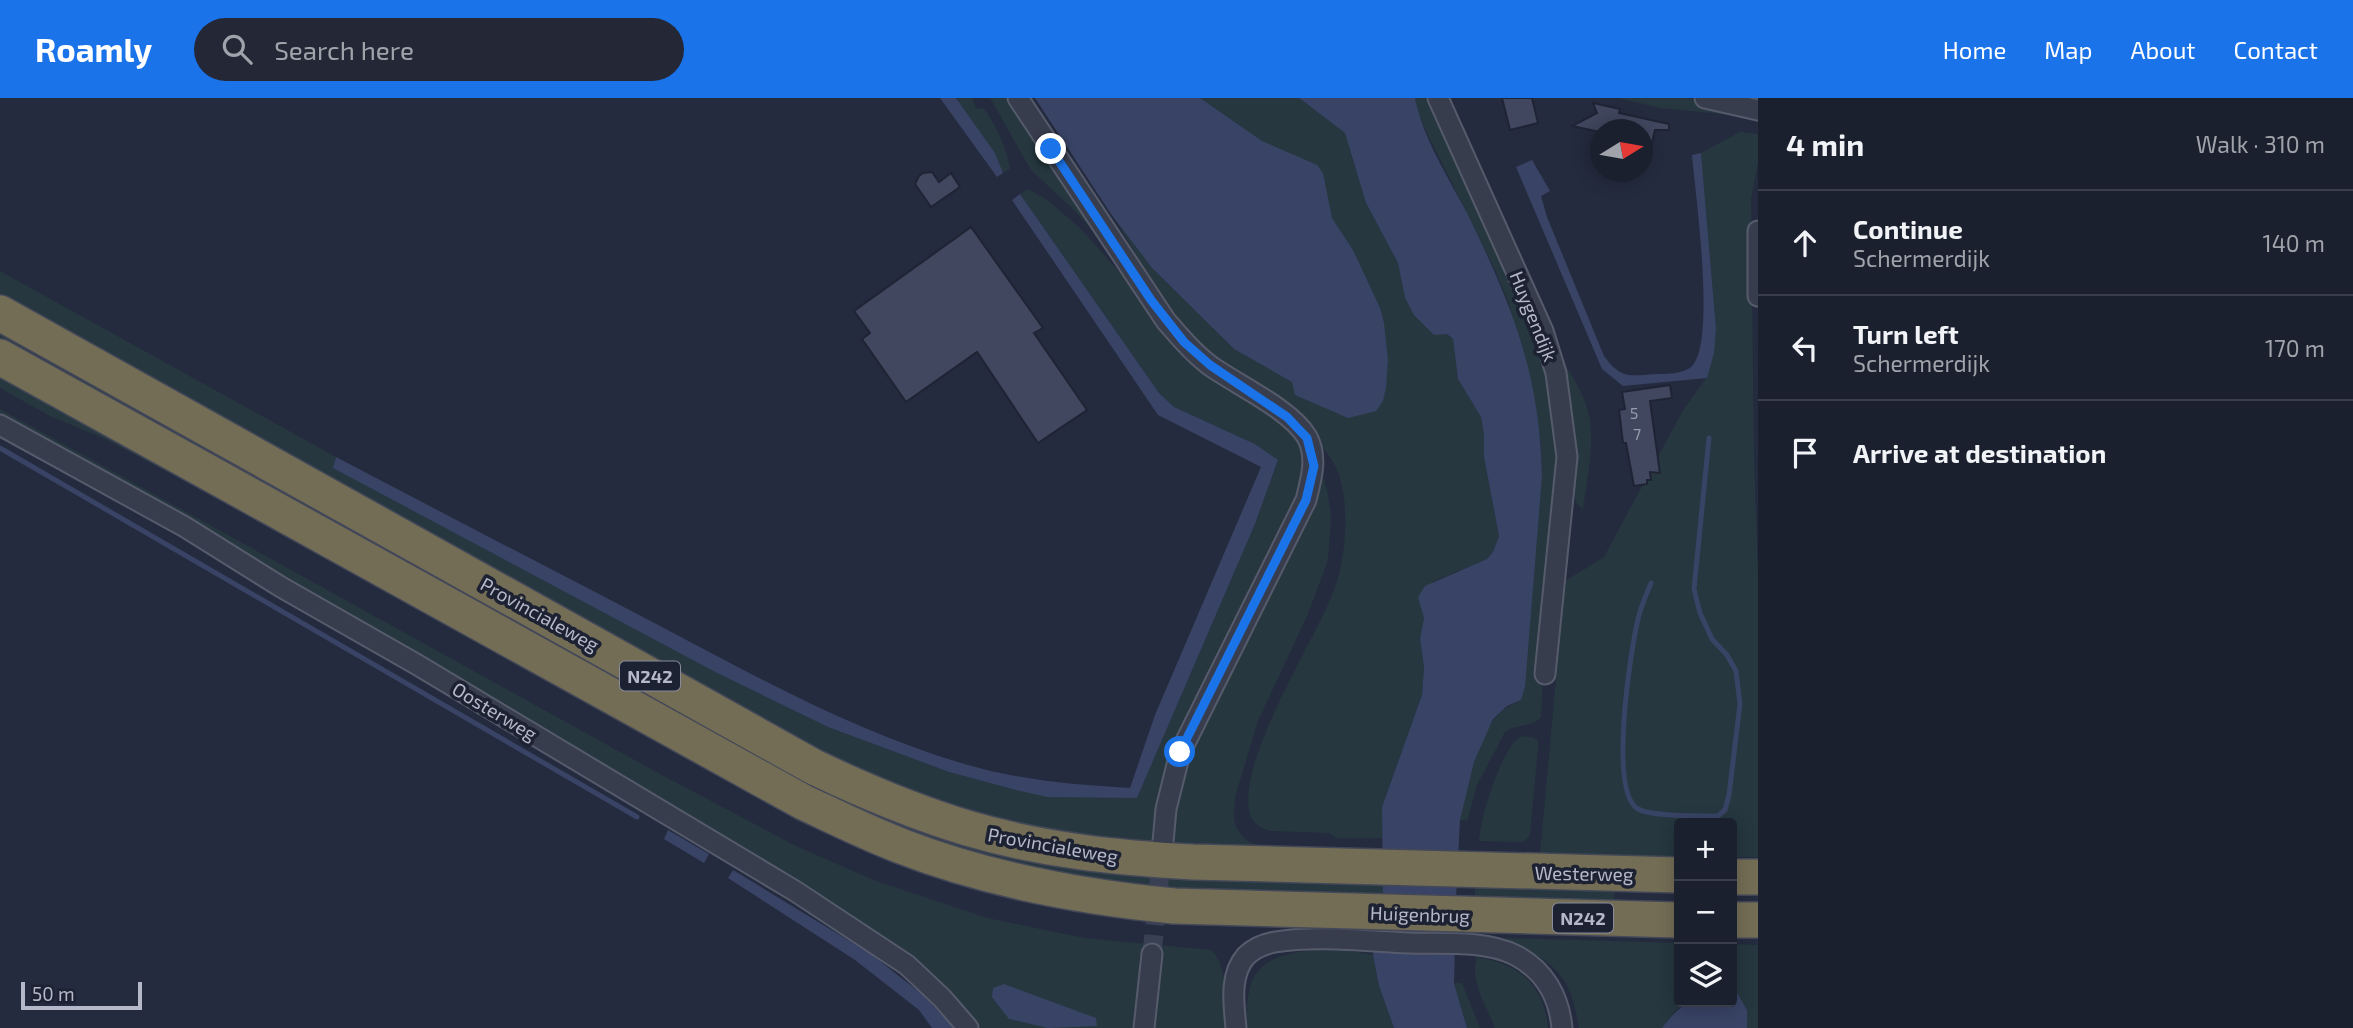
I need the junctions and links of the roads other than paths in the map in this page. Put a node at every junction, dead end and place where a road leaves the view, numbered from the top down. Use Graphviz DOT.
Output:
graph roads {
  1 [pos="1018,98"];
  2 [pos="1438,98"];
  3 [pos="1705,98"];
  4 [pos="1758,110"];
  5 [pos="1758,231"];
  6 [pos="1758,296"];
  7 [pos="0,313"];
  8 [pos="0,357"];
  9 [pos="0,425"];
  10 [pos="1545,674"];
  11 [pos="1163,842"];
  12 [pos="1489,871"];
  13 [pos="1674,875"];
  14 [pos="1737,877"];
  15 [pos="1758,877"];
  16 [pos="1674,920"];
  17 [pos="1737,920"];
  18 [pos="1758,920"];
  19 [pos="1352,926"];
  20 [pos="1152,954"];
  21 [pos="968,1028"];
  22 [pos="1144,1028"];
  23 [pos="1236,1028"];
  24 [pos="1562,1028"];
  1 -- 11 [label="street"];
  2 -- 10 [label="street, Huygendijk"];
  3 -- 4 [label="street"];
  5 -- 6 [label="street"];
  7 -- 12 [label="highway, Provincialeweg / N242"];
  8 -- 19 [label="highway, Provincialeweg / N242"];
  9 -- 21 [label="street, Oosterweg"];
  12 -- 13 [label="highway, Westerweg / N242"];
  14 -- 15 [label="highway"];
  16 -- 19 [label="highway, Huigenbrug / N242"];
  17 -- 18 [label="highway"];
  19 -- 23 [label="street"];
  19 -- 24 [label="street, Huigenbrug"];
  20 -- 22 [label="street"];
}
